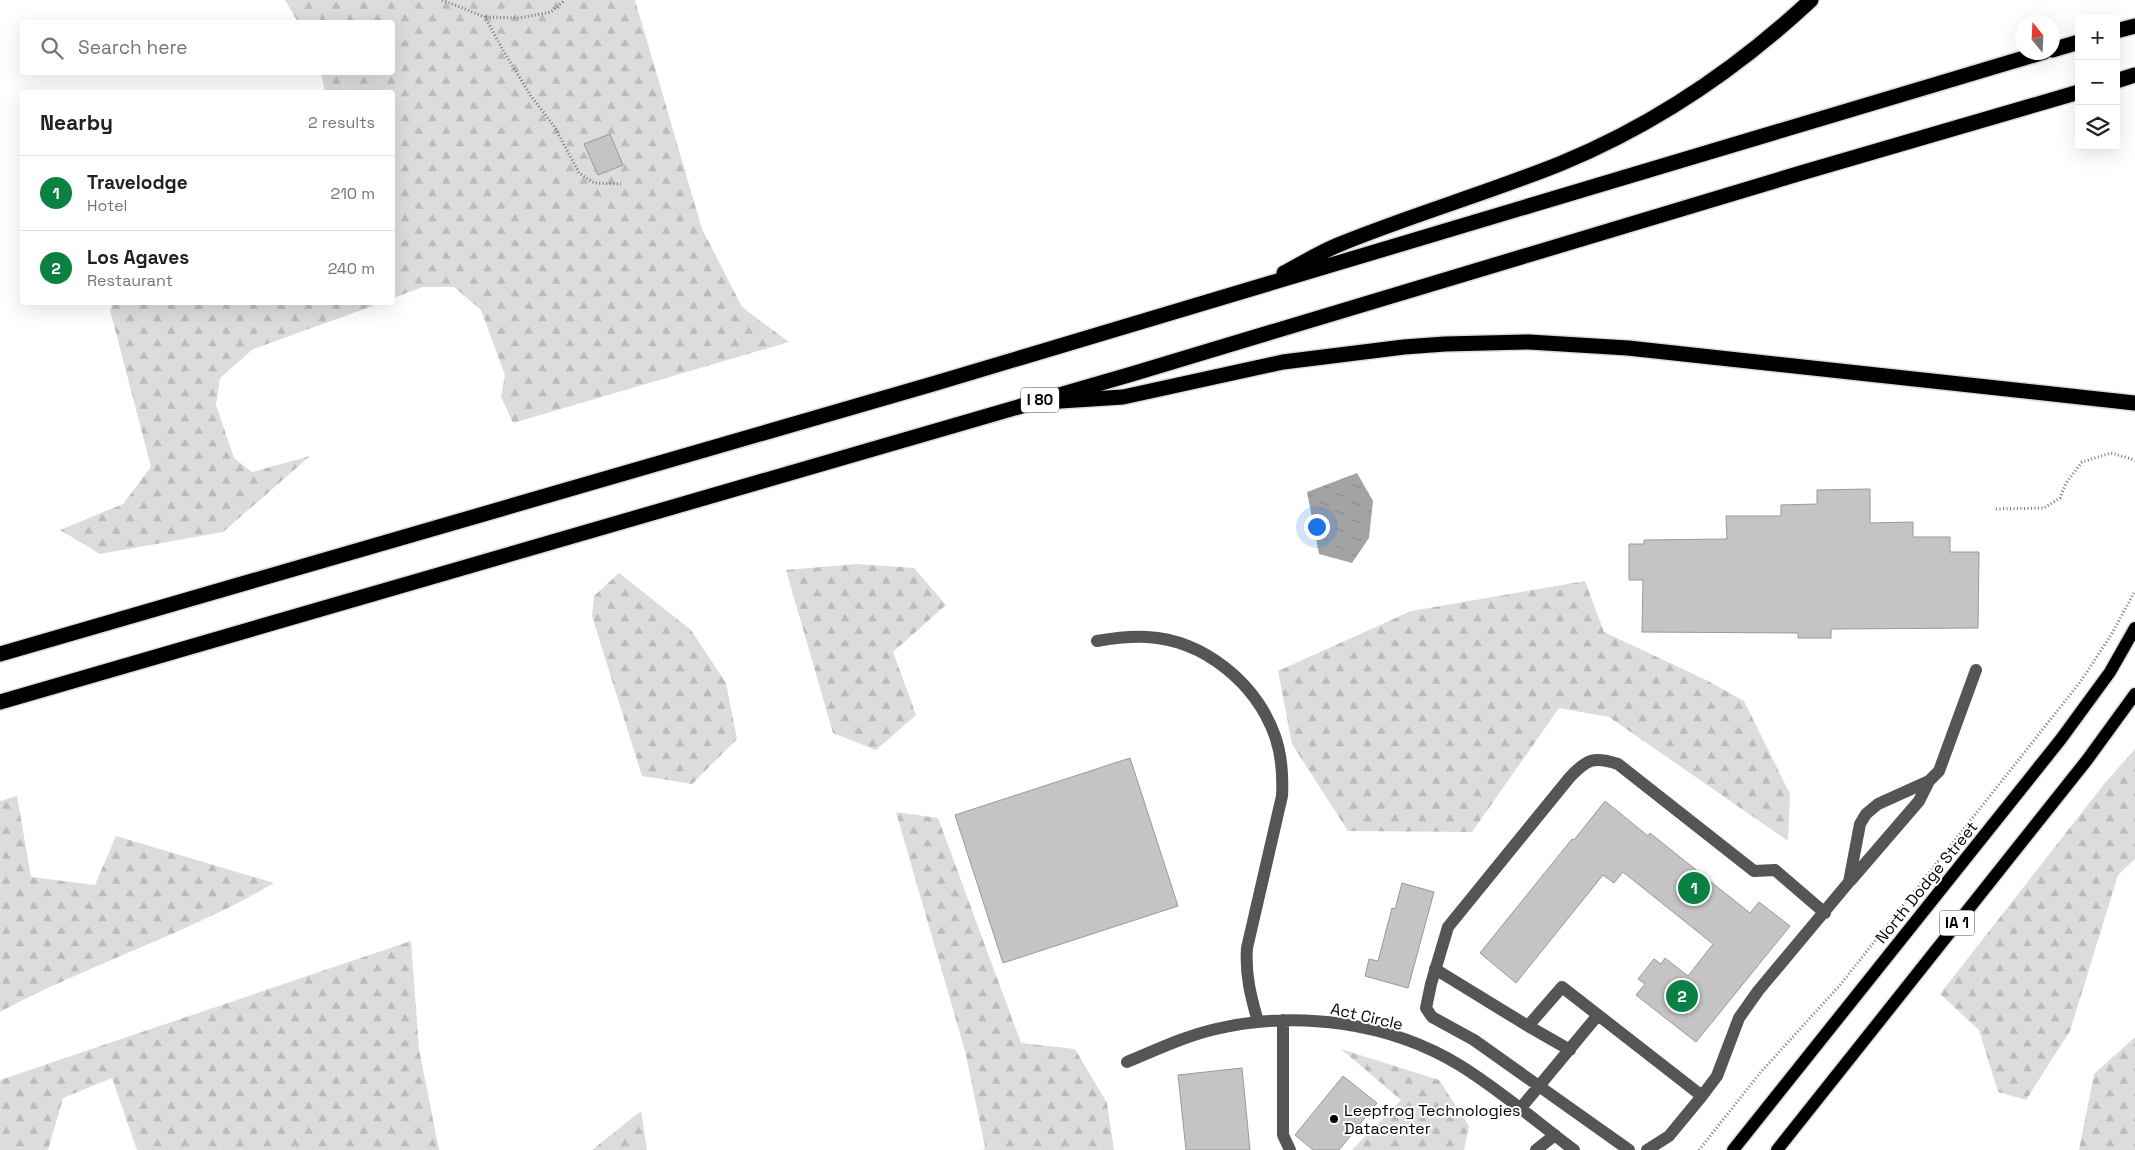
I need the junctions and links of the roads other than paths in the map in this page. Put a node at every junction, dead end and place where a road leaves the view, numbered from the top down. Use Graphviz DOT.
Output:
graph roads {
  1 [pos="1811,0"];
  2 [pos="2135,26"];
  3 [pos="2120,30"];
  4 [pos="2075,43"];
  5 [pos="2060,48"];
  6 [pos="2017,60"];
  7 [pos="2135,76"];
  8 [pos="2120,80"];
  9 [pos="2075,93"];
  10 [pos="1247,291"];
  11 [pos="1031,402"];
  12 [pos="2135,403"];
  13 [pos="2135,628"];
  14 [pos="1098,641"];
  15 [pos="0,654"];
  16 [pos="1976,670"];
  17 [pos="2135,694"];
  18 [pos="0,702"];
  19 [pos="1929,781"];
  20 [pos="1849,882"];
  21 [pos="1825,913"];
  22 [pos="1436,968"];
  23 [pos="1598,1015"];
  24 [pos="1283,1020"];
  25 [pos="1258,1022"];
  26 [pos="1528,1026"];
  27 [pos="1570,1050"];
  28 [pos="1127,1062"];
  29 [pos="1540,1085"];
  30 [pos="1702,1096"];
  31 [pos="1520,1109"];
  32 [pos="1555,1135"];
  33 [pos="1290,1150"];
  34 [pos="1536,1150"];
  35 [pos="1574,1150"];
  36 [pos="1628,1150"];
  37 [pos="1647,1150"];
  38 [pos="1733,1150"];
  39 [pos="1777,1150"];
  1 -- 10 [label="highway"];
  2 -- 3 [label="highway"];
  4 -- 5 [label="highway"];
  6 -- 10 [label="highway"];
  7 -- 8 [label="highway"];
  9 -- 11 [label="highway, I 80"];
  10 -- 15 [label="highway"];
  11 -- 12 [label="highway"];
  11 -- 18 [label="highway, I 80"];
  13 -- 38 [label="main road, North Dodge Street / IA 1"];
  14 -- 25 [label="street"];
  16 -- 19 [label="street"];
  17 -- 39 [label="main road, IA 1"];
  19 -- 20 [label="street"];
  19 -- 20 [label="street"];
  20 -- 21 [label="street"];
  21 -- 22 [label="street"];
  21 -- 30 [label="street"];
  22 -- 26 [label="street"];
  22 -- 29 [label="street"];
  23 -- 26 [label="street"];
  23 -- 27 [label="street"];
  23 -- 30 [label="street"];
  24 -- 25 [label="street, Act Circle"];
  24 -- 31 [label="street, Act Circle"];
  24 -- 33 [label="street"];
  25 -- 28 [label="street, Act Circle"];
  26 -- 27 [label="street"];
  27 -- 29 [label="street"];
  29 -- 31 [label="street"];
  29 -- 36 [label="street"];
  30 -- 37 [label="street"];
  31 -- 32 [label="street, Act Circle"];
  32 -- 34 [label="street"];
  32 -- 35 [label="street, Act Circle"];
}
